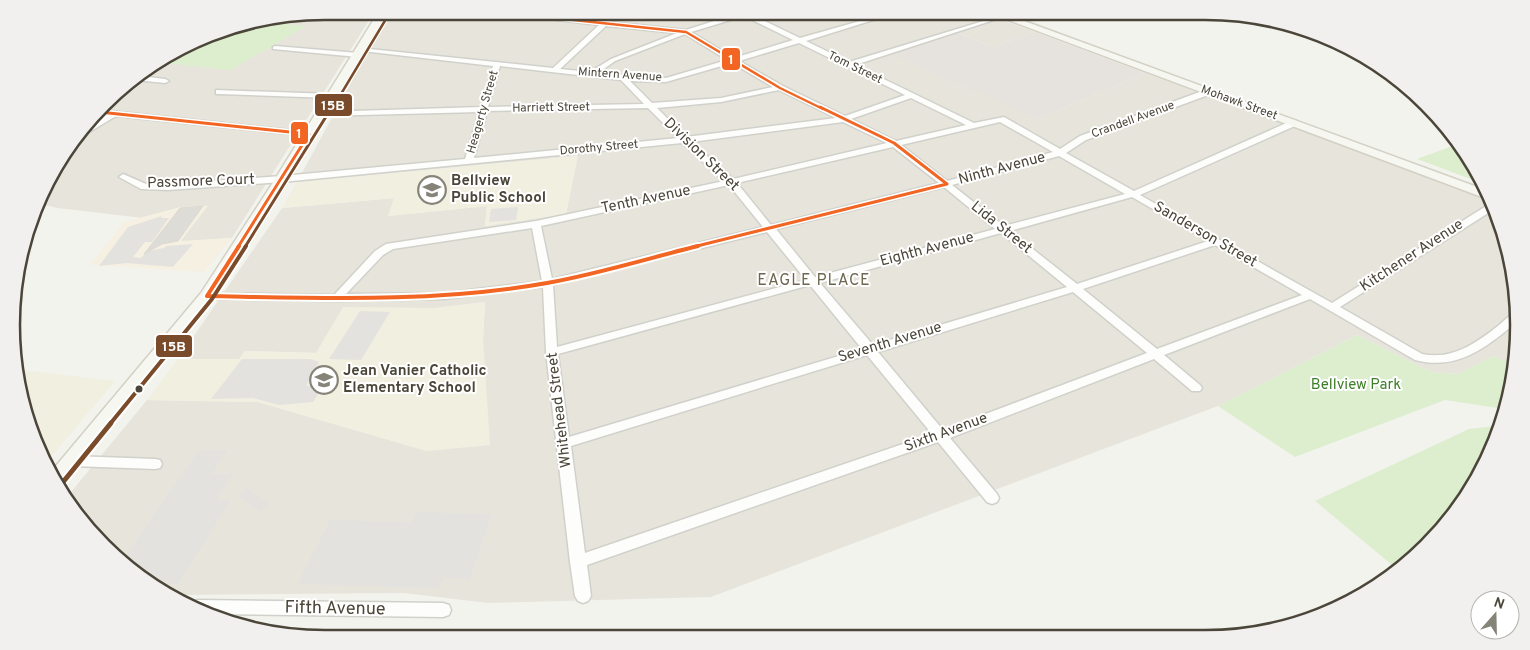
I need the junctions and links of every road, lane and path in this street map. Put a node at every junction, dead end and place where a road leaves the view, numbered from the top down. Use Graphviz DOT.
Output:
graph roads {
  1 [pos="379,20"];
  2 [pos="575,20"];
  3 [pos="608,20"];
  4 [pos="723,20"];
  5 [pos="756,20"];
  6 [pos="869,20"];
  7 [pos="988,20"];
  8 [pos="1012,20"];
  9 [pos="866,21"];
  10 [pos="717,22"];
  11 [pos="605,23"];
  12 [pos="686,32"];
  13 [pos="800,41"];
  14 [pos="276,48"];
  15 [pos="360,52"];
  16 [pos="735,60"];
  17 [pos="497,64"];
  18 [pos="849,64"];
  19 [pos="555,70"];
  20 [pos="592,74"];
  21 [pos="623,78"];
  22 [pos="145,79"];
  23 [pos="640,79"];
  24 [pos="165,81"];
  25 [pos="780,88"];
  26 [pos="636,91"];
  27 [pos="219,92"];
  28 [pos="1208,92"];
  29 [pos="332,96"];
  30 [pos="912,96"];
  31 [pos="652,107"];
  32 [pos="483,109"];
  33 [pos="106,113"];
  34 [pos="114,114"];
  35 [pos="321,114"];
  36 [pos="845,120"];
  37 [pos="1294,123"];
  38 [pos="971,124"];
  39 [pos="95,125"];
  40 [pos="309,134"];
  41 [pos="684,140"];
  42 [pos="894,143"];
  43 [pos="1060,152"];
  44 [pos="469,160"];
  45 [pos="123,177"];
  46 [pos="282,179"];
  47 [pos="731,182"];
  48 [pos="947,184"];
  49 [pos="1480,193"];
  50 [pos="1134,194"];
  51 [pos="1487,209"];
  52 [pos="536,224"];
  53 [pos="767,227"];
  54 [pos="1002,229"];
  55 [pos="1215,242"];
  56 [pos="814,281"];
  57 [pos="548,283"];
  58 [pos="1076,288"];
  59 [pos="1311,295"];
  60 [pos="207,296"];
  61 [pos="337,298"];
  62 [pos="1333,307"];
  63 [pos="1510,322"];
  64 [pos="870,349"];
  65 [pos="552,352"];
  66 [pos="1156,354"];
  67 [pos="1196,388"];
  68 [pos="941,436"];
  69 [pos="564,443"];
  70 [pos="73,460"];
  71 [pos="155,464"];
  72 [pos="60,476"];
  73 [pos="992,498"];
  74 [pos="578,562"];
  75 [pos="583,596"];
  76 [pos="206,606"];
  77 [pos="443,610"];
  1 -- 15 [label="main road"];
  2 -- 11 [label="street"];
  3 -- 11 [label="street"];
  4 -- 10 [label="street"];
  5 -- 13 [label="street, Tom Street"];
  6 -- 9 [label="street, Mintern Avenue"];
  7 -- 18 [label="street"];
  8 -- 28 [label="main road, Mohawk Street"];
  9 -- 13 [label="street, Mintern Avenue"];
  10 -- 12 [label="street"];
  11 -- 12 [label="street"];
  11 -- 19 [label="street"];
  12 -- 16 [label="street, Lida Street"];
  12 -- 20 [label="street"];
  13 -- 16 [label="street, Mintern Avenue"];
  13 -- 18 [label="street, Tom Street"];
  14 -- 15 [label="street, Mintern Avenue"];
  15 -- 17 [label="street, Mintern Avenue"];
  15 -- 29 [label="main road"];
  16 -- 23 [label="street, Mintern Avenue"];
  16 -- 25 [label="street, Lida Street"];
  17 -- 19 [label="street, Mintern Avenue"];
  17 -- 32 [label="street, Heagerty Street"];
  18 -- 30 [label="street, Tom Street"];
  19 -- 20 [label="street, Mintern Avenue"];
  20 -- 21 [label="street, Mintern Avenue"];
  21 -- 23 [label="street, Mintern Avenue"];
  21 -- 26 [label="street, Division Street"];
  22 -- 24 [label="street"];
  23 -- 26 [label="street"];
  25 -- 31 [label="street, Harriett Street"];
  25 -- 36 [label="street, Lida Street"];
  26 -- 31 [label="street, Division Street"];
  27 -- 29 [label="street"];
  28 -- 37 [label="main road, Mohawk Street"];
  28 -- 43 [label="street, Crandell Avenue"];
  29 -- 35 [label="main road"];
  30 -- 36 [label="street, Dorothy Street"];
  30 -- 38 [label="street, Tom Street"];
  31 -- 32 [label="street, Harriett Street"];
  31 -- 41 [label="street, Division Street"];
  32 -- 35 [label="street, Harriett Street"];
  32 -- 44 [label="street, Heagerty Street"];
  33 -- 34 [label="street"];
  34 -- 39 [label="street"];
  34 -- 40 [label="street"];
  35 -- 40 [label="main road"];
  36 -- 41 [label="street, Dorothy Street"];
  36 -- 42 [label="street, Lida Street"];
  37 -- 49 [label="main road, Mohawk Street"];
  37 -- 50 [label="street, Eighth Avenue"];
  38 -- 42 [label="street, Tenth Avenue"];
  38 -- 43 [label="street, Sanderson Street"];
  40 -- 46 [label="main road"];
  41 -- 44 [label="street, Dorothy Street"];
  41 -- 47 [label="street, Division Street"];
  42 -- 47 [label="street, Tenth Avenue"];
  42 -- 48 [label="street, Lida Street"];
  43 -- 48 [label="street, Ninth Avenue"];
  43 -- 50 [label="street, Sanderson Street"];
  44 -- 46 [label="street, Dorothy Street"];
  45 -- 46 [label="street, Passmore Court"];
  46 -- 60 [label="main road"];
  47 -- 52 [label="street, Tenth Avenue"];
  47 -- 53 [label="street, Division Street"];
  48 -- 53 [label="street, Ninth Avenue"];
  48 -- 54 [label="street, Lida Street"];
  50 -- 54 [label="street, Eighth Avenue"];
  50 -- 55 [label="street, Sanderson Street"];
  51 -- 62 [label="street, Kitchener Avenue"];
  52 -- 57 [label="street, Whitehead Street"];
  52 -- 61 [label="street, Tenth Avenue"];
  53 -- 56 [label="street, Division Street"];
  53 -- 57 [label="street, Ninth Avenue"];
  54 -- 56 [label="street, Eighth Avenue"];
  54 -- 58 [label="street, Lida Street"];
  55 -- 58 [label="street, Seventh Avenue"];
  55 -- 59 [label="street, Sanderson Street"];
  56 -- 64 [label="street, Division Street"];
  56 -- 65 [label="street, Eighth Avenue"];
  57 -- 61 [label="street, Ninth Avenue"];
  57 -- 65 [label="street, Whitehead Street"];
  58 -- 64 [label="street, Seventh Avenue"];
  58 -- 66 [label="street, Lida Street"];
  59 -- 62 [label="street, Sanderson Street"];
  59 -- 66 [label="street, Sixth Avenue"];
  60 -- 61 [label="street, Ninth Avenue"];
  60 -- 70 [label="main road"];
  62 -- 63 [label="street, Sanderson Street"];
  64 -- 68 [label="street, Division Street"];
  64 -- 69 [label="street, Seventh Avenue"];
  65 -- 69 [label="street, Whitehead Street"];
  66 -- 67 [label="street, Lida Street"];
  66 -- 68 [label="street, Sixth Avenue"];
  68 -- 73 [label="street, Division Street"];
  68 -- 74 [label="street, Sixth Avenue"];
  69 -- 74 [label="street, Whitehead Street"];
  70 -- 71 [label="street"];
  70 -- 72 [label="main road"];
  74 -- 75 [label="street, Whitehead Street"];
  76 -- 77 [label="street, Fifth Avenue"];
}
